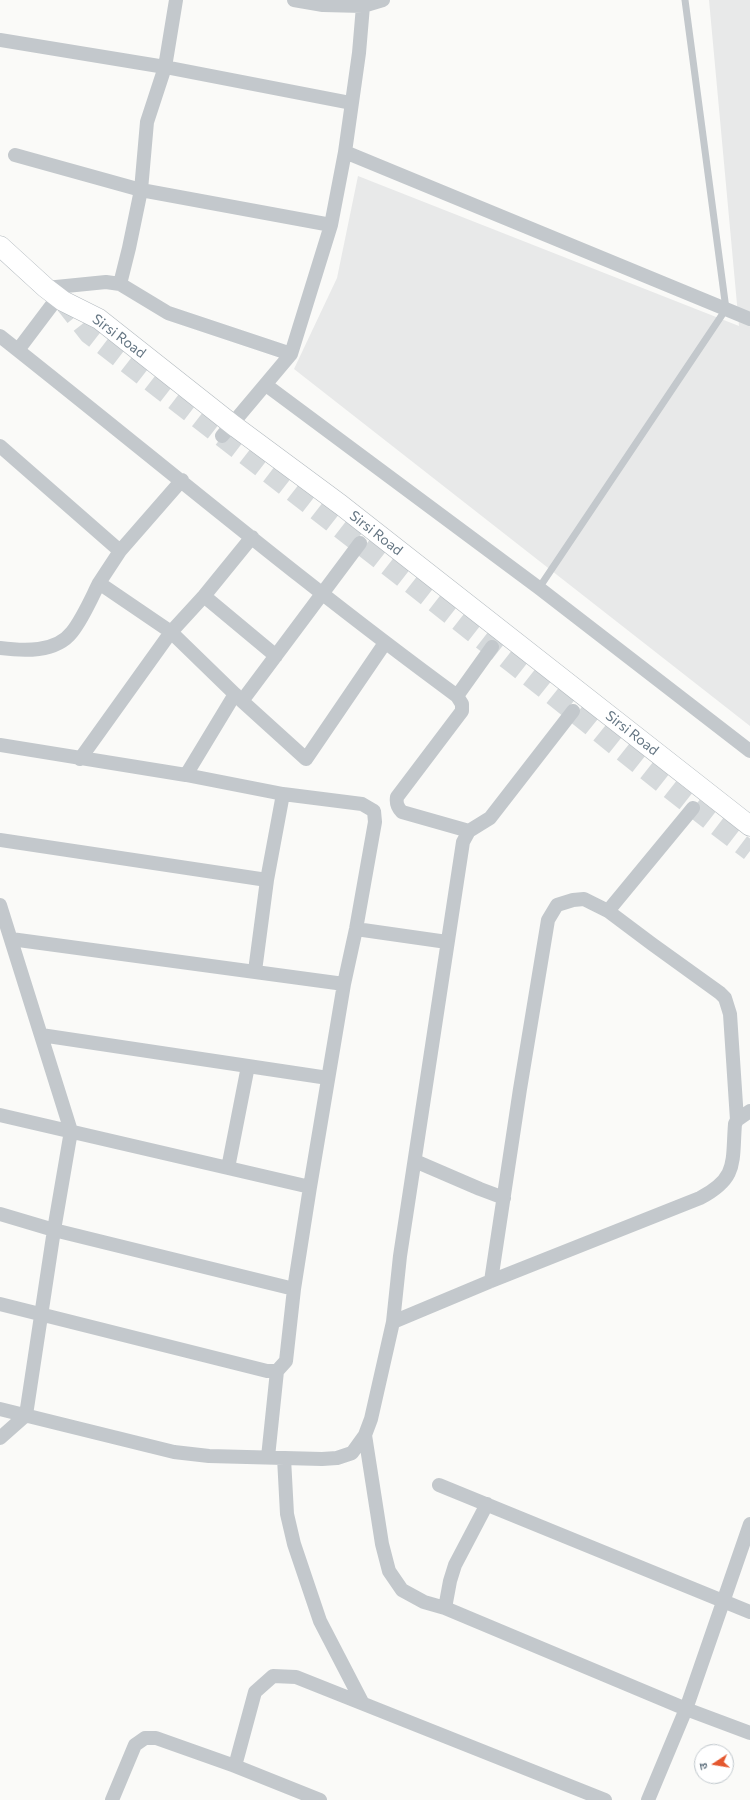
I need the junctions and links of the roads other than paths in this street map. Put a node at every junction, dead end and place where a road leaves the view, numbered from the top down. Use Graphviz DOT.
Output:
graph roads {
  1 [pos="176,0"];
  2 [pos="294,0"];
  3 [pos="383,0"];
  4 [pos="685,0"];
  5 [pos="327,3"];
  6 [pos="362,6"];
  7 [pos="0,40"];
  8 [pos="165,67"];
  9 [pos="351,103"];
  10 [pos="345,152"];
  11 [pos="15,155"];
  12 [pos="141,190"];
  13 [pos="331,225"];
  14 [pos="0,246"];
  15 [pos="120,284"];
  16 [pos="56,295"];
  17 [pos="726,309"];
  18 [pos="750,319"];
  19 [pos="0,336"];
  20 [pos="18,350"];
  21 [pos="291,354"];
  22 [pos="266,385"];
  23 [pos="227,431"];
  24 [pos="0,446"];
  25 [pos="182,480"];
  26 [pos="252,537"];
  27 [pos="360,543"];
  28 [pos="120,551"];
  29 [pos="99,583"];
  30 [pos="538,588"];
  31 [pos="322,594"];
  32 [pos="204,596"];
  33 [pos="171,632"];
  34 [pos="385,643"];
  35 [pos="492,647"];
  36 [pos="0,648"];
  37 [pos="276,656"];
  38 [pos="457,696"];
  39 [pos="238,698"];
  40 [pos="573,711"];
  41 [pos="0,744"];
  42 [pos="750,752"];
  43 [pos="80,759"];
  44 [pos="186,775"];
  45 [pos="283,794"];
  46 [pos="692,808"];
  47 [pos="750,826"];
  48 [pos="468,831"];
  49 [pos="0,840"];
  50 [pos="267,880"];
  51 [pos="0,905"];
  52 [pos="608,911"];
  53 [pos="356,930"];
  54 [pos="11,939"];
  55 [pos="447,942"];
  56 [pos="255,971"];
  57 [pos="344,984"];
  58 [pos="41,1035"];
  59 [pos="248,1066"];
  60 [pos="328,1078"];
  61 [pos="750,1111"];
  62 [pos="0,1115"];
  63 [pos="737,1120"];
  64 [pos="71,1132"];
  65 [pos="415,1160"];
  66 [pos="228,1168"];
  67 [pos="310,1187"];
  68 [pos="504,1198"];
  69 [pos="0,1214"];
  70 [pos="54,1230"];
  71 [pos="491,1281"];
  72 [pos="294,1289"];
  73 [pos="0,1304"];
  74 [pos="41,1315"];
  75 [pos="393,1322"];
  76 [pos="277,1371"];
  77 [pos="0,1409"];
  78 [pos="26,1415"];
  79 [pos="365,1435"];
  80 [pos="0,1438"];
  81 [pos="268,1457"];
  82 [pos="284,1458"];
  83 [pos="439,1485"];
  84 [pos="487,1504"];
  85 [pos="750,1524"];
  86 [pos="722,1602"];
  87 [pos="445,1608"];
  88 [pos="750,1612"];
  89 [pos="362,1702"];
  90 [pos="686,1709"];
  91 [pos="750,1734"];
  92 [pos="235,1766"];
  93 [pos="112,1800"];
  94 [pos="320,1800"];
  95 [pos="605,1800"];
  96 [pos="648,1800"];
  1 -- 8 [label="street"];
  2 -- 5 [label="street"];
  3 -- 6 [label="street"];
  4 -- 17 [label="lane"];
  5 -- 6 [label="street"];
  6 -- 9 [label="street"];
  7 -- 8 [label="street"];
  8 -- 9 [label="street"];
  8 -- 12 [label="street"];
  9 -- 10 [label="street"];
  10 -- 13 [label="street"];
  10 -- 17 [label="street"];
  11 -- 12 [label="street"];
  12 -- 13 [label="street"];
  12 -- 15 [label="street"];
  13 -- 21 [label="street"];
  14 -- 16 [label="main road, Sirsi Road"];
  15 -- 16 [label="street"];
  15 -- 21 [label="street"];
  16 -- 20 [label="street"];
  16 -- 23 [label="main road, Sirsi Road"];
  17 -- 18 [label="street"];
  17 -- 30 [label="lane"];
  19 -- 20 [label="street"];
  20 -- 25 [label="street"];
  21 -- 22 [label="street"];
  22 -- 23 [label="street"];
  22 -- 30 [label="street"];
  23 -- 47 [label="main road, Sirsi Road"];
  24 -- 28 [label="street"];
  25 -- 26 [label="street"];
  25 -- 28 [label="street"];
  26 -- 31 [label="street"];
  26 -- 32 [label="street"];
  27 -- 31 [label="street"];
  28 -- 29 [label="street"];
  29 -- 33 [label="street"];
  29 -- 36 [label="street"];
  30 -- 42 [label="street"];
  31 -- 34 [label="street"];
  31 -- 37 [label="street"];
  32 -- 33 [label="street"];
  32 -- 37 [label="street"];
  33 -- 39 [label="street"];
  33 -- 43 [label="street"];
  34 -- 38 [label="street"];
  34 -- 39 [label="street"];
  35 -- 38 [label="street"];
  37 -- 39 [label="street"];
  38 -- 48 [label="street"];
  39 -- 44 [label="street"];
  40 -- 48 [label="street"];
  41 -- 43 [label="street"];
  43 -- 44 [label="street"];
  44 -- 45 [label="street"];
  45 -- 50 [label="street"];
  45 -- 53 [label="street"];
  46 -- 52 [label="street"];
  48 -- 55 [label="street"];
  49 -- 50 [label="street"];
  50 -- 56 [label="street"];
  51 -- 54 [label="street"];
  52 -- 63 [label="street"];
  52 -- 68 [label="street"];
  53 -- 55 [label="street"];
  53 -- 57 [label="street"];
  54 -- 56 [label="street"];
  54 -- 58 [label="street"];
  55 -- 65 [label="street"];
  56 -- 57 [label="street"];
  57 -- 60 [label="street"];
  58 -- 59 [label="street"];
  58 -- 64 [label="street"];
  59 -- 60 [label="street"];
  59 -- 66 [label="street"];
  60 -- 67 [label="street"];
  61 -- 63 [label="street"];
  62 -- 64 [label="street"];
  63 -- 71 [label="street"];
  64 -- 66 [label="street"];
  64 -- 70 [label="street"];
  65 -- 68 [label="street"];
  65 -- 75 [label="street"];
  66 -- 67 [label="street"];
  67 -- 72 [label="street"];
  68 -- 71 [label="street"];
  69 -- 70 [label="street"];
  70 -- 72 [label="street"];
  70 -- 74 [label="street"];
  71 -- 75 [label="street"];
  72 -- 76 [label="street"];
  73 -- 74 [label="street"];
  74 -- 76 [label="street"];
  74 -- 78 [label="street"];
  75 -- 79 [label="street"];
  76 -- 81 [label="street"];
  77 -- 78 [label="street"];
  78 -- 80 [label="street"];
  78 -- 81 [label="street"];
  79 -- 82 [label="street"];
  79 -- 87 [label="street"];
  81 -- 82 [label="street"];
  82 -- 89 [label="street"];
  83 -- 84 [label="street"];
  84 -- 86 [label="street"];
  84 -- 87 [label="street"];
  85 -- 86 [label="street"];
  86 -- 88 [label="street"];
  86 -- 90 [label="street"];
  87 -- 90 [label="street"];
  89 -- 92 [label="street"];
  89 -- 95 [label="street"];
  90 -- 91 [label="street"];
  90 -- 96 [label="street"];
  92 -- 93 [label="street"];
  92 -- 94 [label="street"];
}
